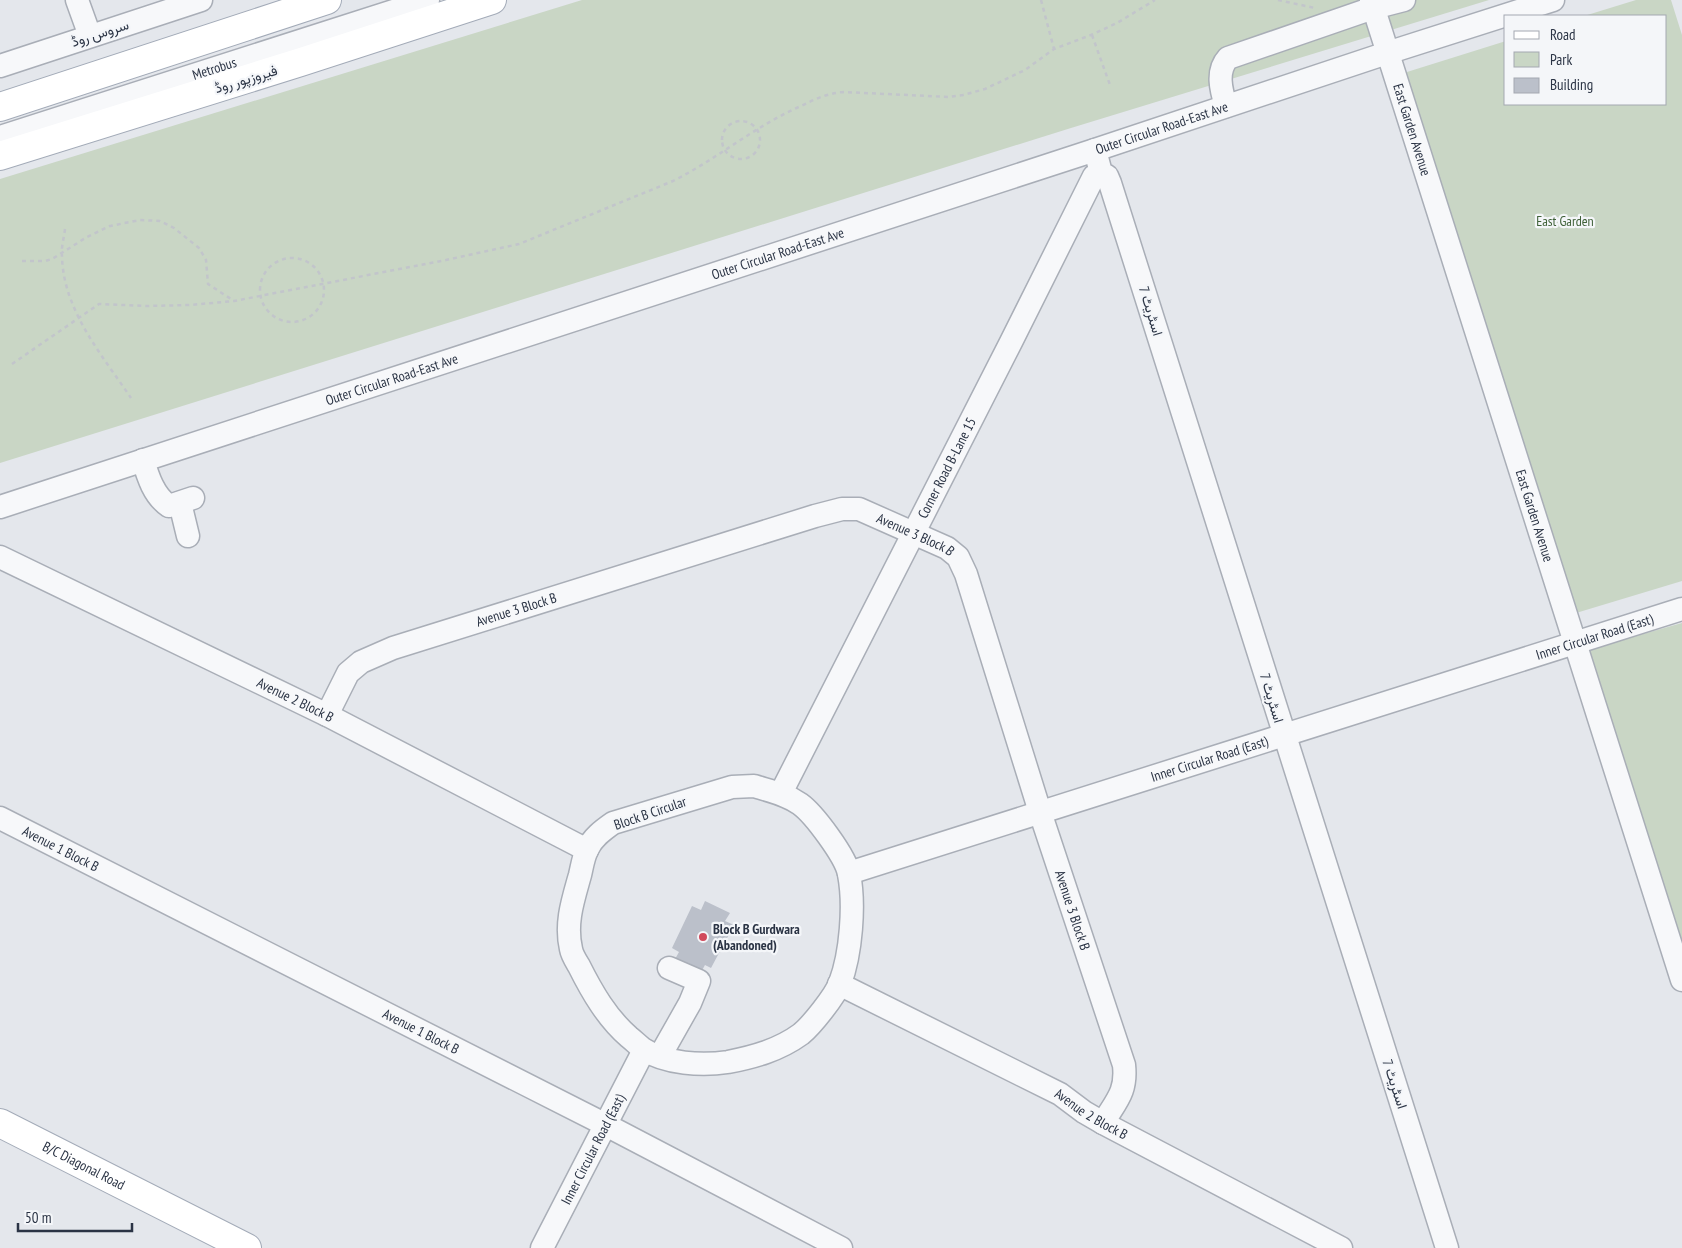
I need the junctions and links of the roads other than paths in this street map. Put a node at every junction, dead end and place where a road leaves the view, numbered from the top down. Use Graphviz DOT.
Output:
graph roads {
  1 [pos="77,0"];
  2 [pos="201,0"];
  3 [pos="327,0"];
  4 [pos="428,0"];
  5 [pos="492,0"];
  6 [pos="1404,0"];
  7 [pos="1552,0"];
  8 [pos="1372,4"];
  9 [pos="1504,15"];
  10 [pos="1505,15"];
  11 [pos="90,36"];
  12 [pos="1387,53"];
  13 [pos="0,66"];
  14 [pos="1226,106"];
  15 [pos="0,107"];
  16 [pos="0,137"];
  17 [pos="1095,150"];
  18 [pos="0,156"];
  19 [pos="1101,173"];
  20 [pos="142,460"];
  21 [pos="0,507"];
  22 [pos="914,533"];
  23 [pos="188,536"];
  24 [pos="0,557"];
  25 [pos="1682,609"];
  26 [pos="1574,644"];
  27 [pos="327,715"];
  28 [pos="1284,735"];
  29 [pos="781,793"];
  30 [pos="1040,812"];
  31 [pos="0,818"];
  32 [pos="586,850"];
  33 [pos="849,873"];
  34 [pos="669,968"];
  35 [pos="1682,980"];
  36 [pos="840,984"];
  37 [pos="652,1053"];
  38 [pos="0,1123"];
  39 [pos="1103,1123"];
  40 [pos="606,1125"];
  41 [pos="0,1141"];
  42 [pos="213,1248"];
  43 [pos="247,1248"];
  44 [pos="542,1248"];
  45 [pos="840,1248"];
  46 [pos="1341,1248"];
  47 [pos="1447,1248"];
  1 -- 11 [label="street"];
  2 -- 11 [label="street, سروس روڈ"];
  3 -- 15 [label="main road"];
  4 -- 16 [label="street, Metrobus"];
  5 -- 18 [label="main road, فیروزپور روڈ"];
  6 -- 8 [label="street"];
  7 -- 10 [label="street, Outer Circular Road-East Ave"];
  8 -- 12 [label="street, East Garden Avenue"];
  8 -- 14 [label="street"];
  9 -- 12 [label="street, Outer Circular Road-East Ave"];
  11 -- 13 [label="street, سروس روڈ"];
  12 -- 14 [label="street, Outer Circular Road-East Ave"];
  12 -- 26 [label="street, East Garden Avenue"];
  14 -- 17 [label="street, Outer Circular Road-East Ave"];
  17 -- 19 [label="street, اسٹریٹ 7"];
  17 -- 20 [label="street, Outer Circular Road-East Ave"];
  19 -- 22 [label="street, Corner Road B-Lane 15"];
  19 -- 28 [label="street, اسٹریٹ 7"];
  20 -- 21 [label="street, Outer Circular Road-East Ave"];
  20 -- 23 [label="street"];
  22 -- 27 [label="street, Avenue 3 Block B"];
  22 -- 29 [label="street, Corner Road B-Lane 15"];
  22 -- 30 [label="street, Avenue 3 Block B"];
  24 -- 27 [label="street, Avenue 2 Block B"];
  25 -- 26 [label="street, Inner Circular Road (East)"];
  26 -- 28 [label="street, Inner Circular Road (East)"];
  26 -- 35 [label="street, East Garden Avenue"];
  27 -- 32 [label="street, Avenue 2 Block B"];
  28 -- 30 [label="street, Inner Circular Road (East)"];
  28 -- 47 [label="street, اسٹریٹ 7"];
  29 -- 32 [label="street, Block B Circular"];
  29 -- 33 [label="street, Block B Circular"];
  30 -- 33 [label="street, Inner Circular Road (East)"];
  30 -- 39 [label="street, Avenue 3 Block B"];
  31 -- 40 [label="street, Avenue 1 Block B"];
  32 -- 37 [label="street, Block B Circular"];
  33 -- 36 [label="street, Block B Circular"];
  34 -- 37 [label="street, Inner Circular Road (East)"];
  36 -- 37 [label="street, Block B Circular"];
  36 -- 39 [label="street, Avenue 2 Block B"];
  37 -- 40 [label="street, Inner Circular Road (East)"];
  38 -- 43 [label="main road, B/C Diagonal Road"];
  39 -- 46 [label="street, Avenue 2 Block B"];
  40 -- 44 [label="street, Inner Circular Road (East)"];
  40 -- 45 [label="street, Avenue 1 Block B"];
  41 -- 42 [label="main road, B/C Diagonal Road"];
}
